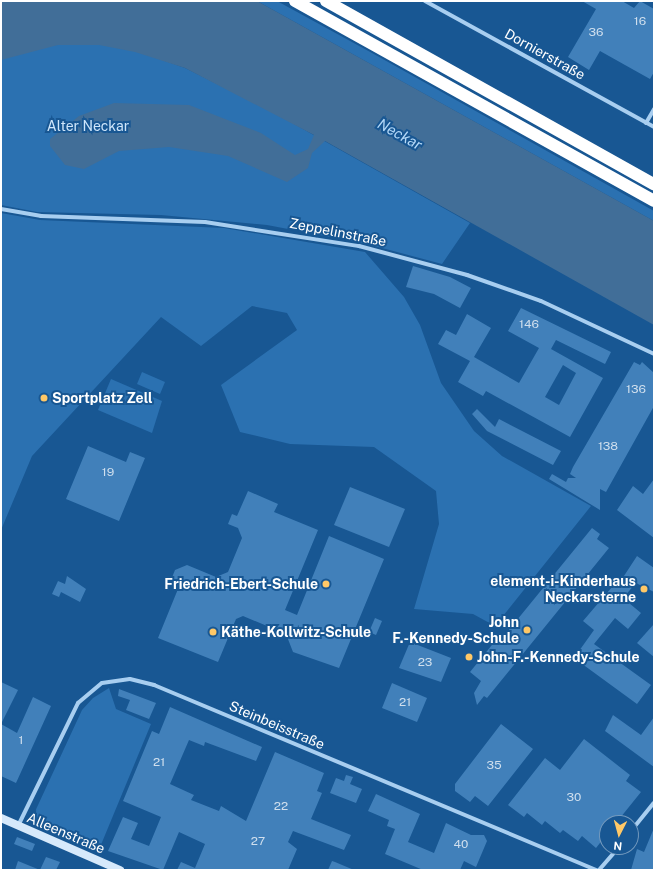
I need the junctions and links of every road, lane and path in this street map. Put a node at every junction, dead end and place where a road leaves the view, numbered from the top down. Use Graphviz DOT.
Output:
graph roads {
  1 [pos="295,1"];
  2 [pos="326,1"];
  3 [pos="425,1"];
  4 [pos="654,109"];
  5 [pos="646,123"];
  6 [pos="654,127"];
  7 [pos="654,184"];
  8 [pos="654,201"];
  9 [pos="1,209"];
  10 [pos="654,354"];
  11 [pos="654,803"];
  12 [pos="1,818"];
  13 [pos="639,821"];
  14 [pos="18,827"];
  15 [pos="612,855"];
  16 [pos="120,870"];
  17 [pos="598,870"];
  1 -- 8 [label="highway"];
  2 -- 7 [label="highway"];
  3 -- 5 [label="street, Dornierstraße"];
  4 -- 5 [label="street"];
  5 -- 6 [label="street, Dornierstraße"];
  9 -- 10 [label="street, Zeppelinstraße"];
  11 -- 13 [label="street"];
  12 -- 14 [label="street, Alleenstraße"];
  14 -- 16 [label="street, Alleenstraße"];
  14 -- 17 [label="street, Steinbeisstraße"];
  15 -- 17 [label="street"];
}
